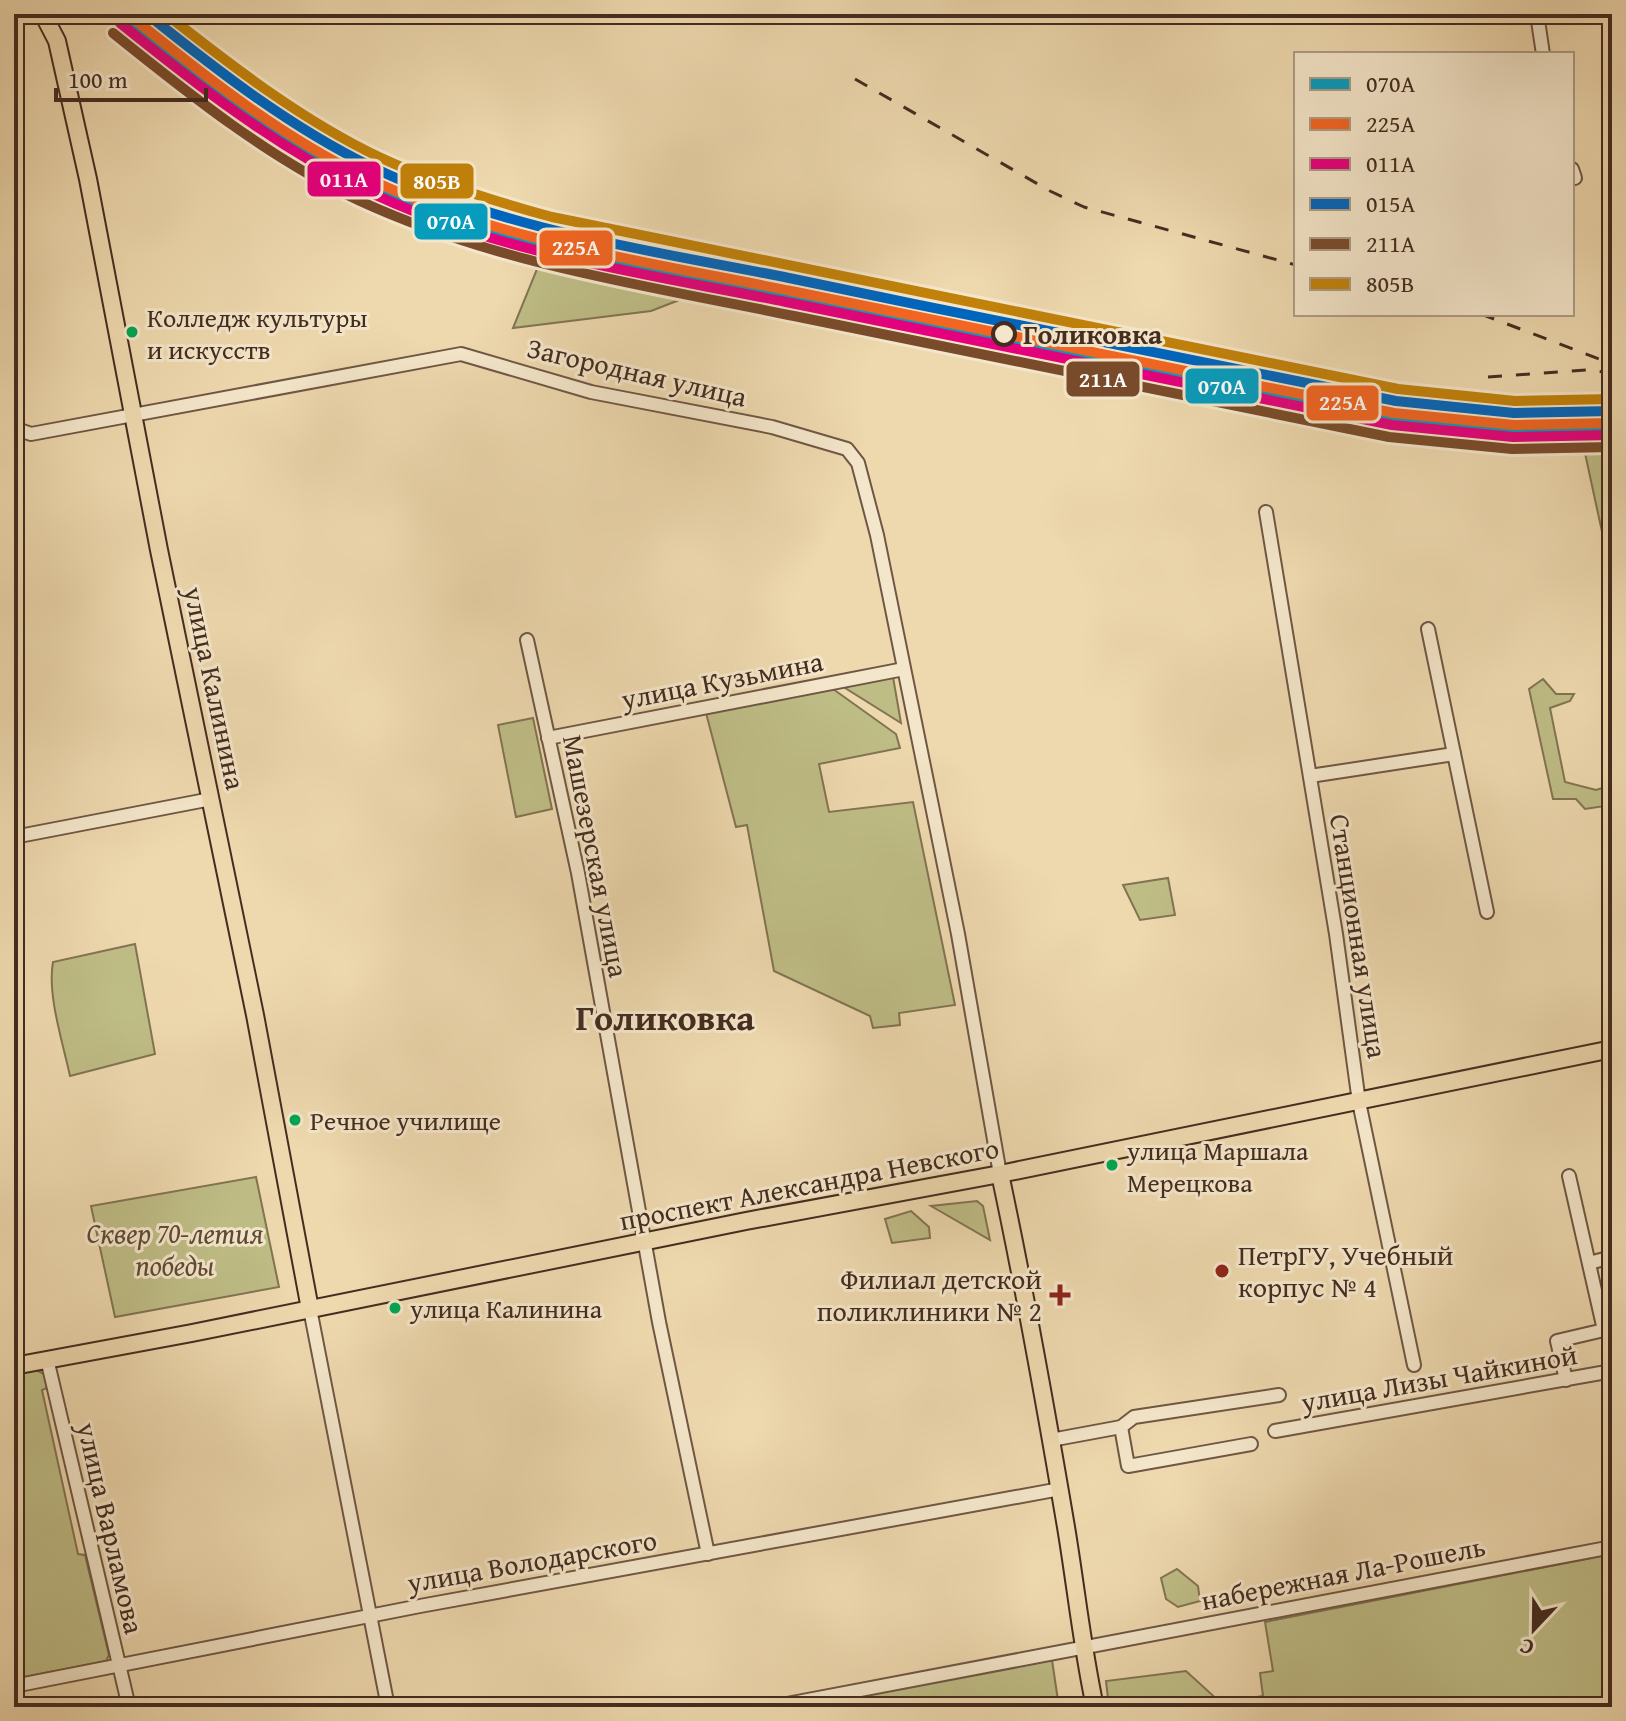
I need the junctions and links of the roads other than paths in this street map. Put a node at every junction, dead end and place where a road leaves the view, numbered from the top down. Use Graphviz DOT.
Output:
graph roads {
  1 [pos="43,14"];
  2 [pos="1537,14"];
  3 [pos="1543,52"];
  4 [pos="133,417"];
  5 [pos="14,428"];
  6 [pos="1266,512"];
  7 [pos="1428,629"];
  8 [pos="527,640"];
  9 [pos="904,669"];
  10 [pos="548,738"];
  11 [pos="1454,754"];
  12 [pos="1310,776"];
  13 [pos="211,799"];
  14 [pos="14,837"];
  15 [pos="1487,912"];
  16 [pos="1612,1049"];
  17 [pos="1359,1102"];
  18 [pos="1000,1174"];
  19 [pos="1569,1176"];
  20 [pos="645,1241"];
  21 [pos="1612,1257"];
  22 [pos="1589,1263"];
  23 [pos="310,1309"];
  24 [pos="47,1359"];
  25 [pos="1414,1365"];
  26 [pos="14,1366"];
  27 [pos="1612,1371"];
  28 [pos="1566,1380"];
  29 [pos="1279,1395"];
  30 [pos="1121,1427"];
  31 [pos="1275,1431"];
  32 [pos="1051,1440"];
  33 [pos="1251,1444"];
  34 [pos="1060,1489"];
  35 [pos="1612,1547"];
  36 [pos="708,1554"];
  37 [pos="369,1616"];
  38 [pos="1083,1648"];
  39 [pos="118,1665"];
  40 [pos="14,1686"];
  41 [pos="129,1707"];
  42 [pos="388,1707"];
  43 [pos="771,1707"];
  44 [pos="1095,1707"];
  1 -- 4 [label="main road, улица Калинина"];
  2 -- 3 [label="street"];
  4 -- 5 [label="street, Загородная улица"];
  4 -- 9 [label="street, Загородная улица"];
  4 -- 13 [label="main road, улица Калинина"];
  6 -- 12 [label="street, Станционная улица"];
  7 -- 11 [label="street"];
  8 -- 10 [label="street, Машезерская улица"];
  9 -- 10 [label="street, улица Кузьмина"];
  9 -- 18 [label="street"];
  10 -- 20 [label="street, Машезерская улица"];
  11 -- 12 [label="street"];
  11 -- 15 [label="street"];
  12 -- 17 [label="street, Станционная улица"];
  13 -- 14 [label="street"];
  13 -- 23 [label="main road, улица Калинина"];
  16 -- 17 [label="main road, проспект Александра Невского"];
  17 -- 18 [label="main road, проспект Александра Невского"];
  17 -- 25 [label="street, Станционная улица"];
  18 -- 20 [label="main road, проспект Александра Невского"];
  18 -- 32 [label="main road"];
  19 -- 22 [label="street"];
  20 -- 23 [label="main road, проспект Александра Невского"];
  20 -- 36 [label="street, Машезерская улица"];
  21 -- 22 [label="street"];
  22 -- 28 [label="street"];
  23 -- 24 [label="main road, проспект Александра Невского"];
  23 -- 37 [label="street, улица Калинина"];
  24 -- 26 [label="main road, проспект Александра Невского"];
  24 -- 39 [label="street, улица Варламова"];
  27 -- 28 [label="street, улица Лизы Чайкиной"];
  28 -- 31 [label="street, улица Лизы Чайкиной"];
  29 -- 30 [label="street, улица Лизы Чайкиной"];
  30 -- 32 [label="street, улица Лизы Чайкиной"];
  30 -- 33 [label="street"];
  32 -- 34 [label="main road"];
  34 -- 36 [label="street, улица Володарского"];
  34 -- 38 [label="main road"];
  35 -- 38 [label="street, набережная Ла-Рошель"];
  36 -- 37 [label="street, улица Володарского"];
  37 -- 39 [label="street, улица Володарского"];
  37 -- 42 [label="street, улица Калинина"];
  38 -- 43 [label="street, набережная Ла-Рошель"];
  38 -- 44 [label="main road"];
  39 -- 40 [label="street, улица Володарского"];
  39 -- 41 [label="street, улица Варламова"];
}
